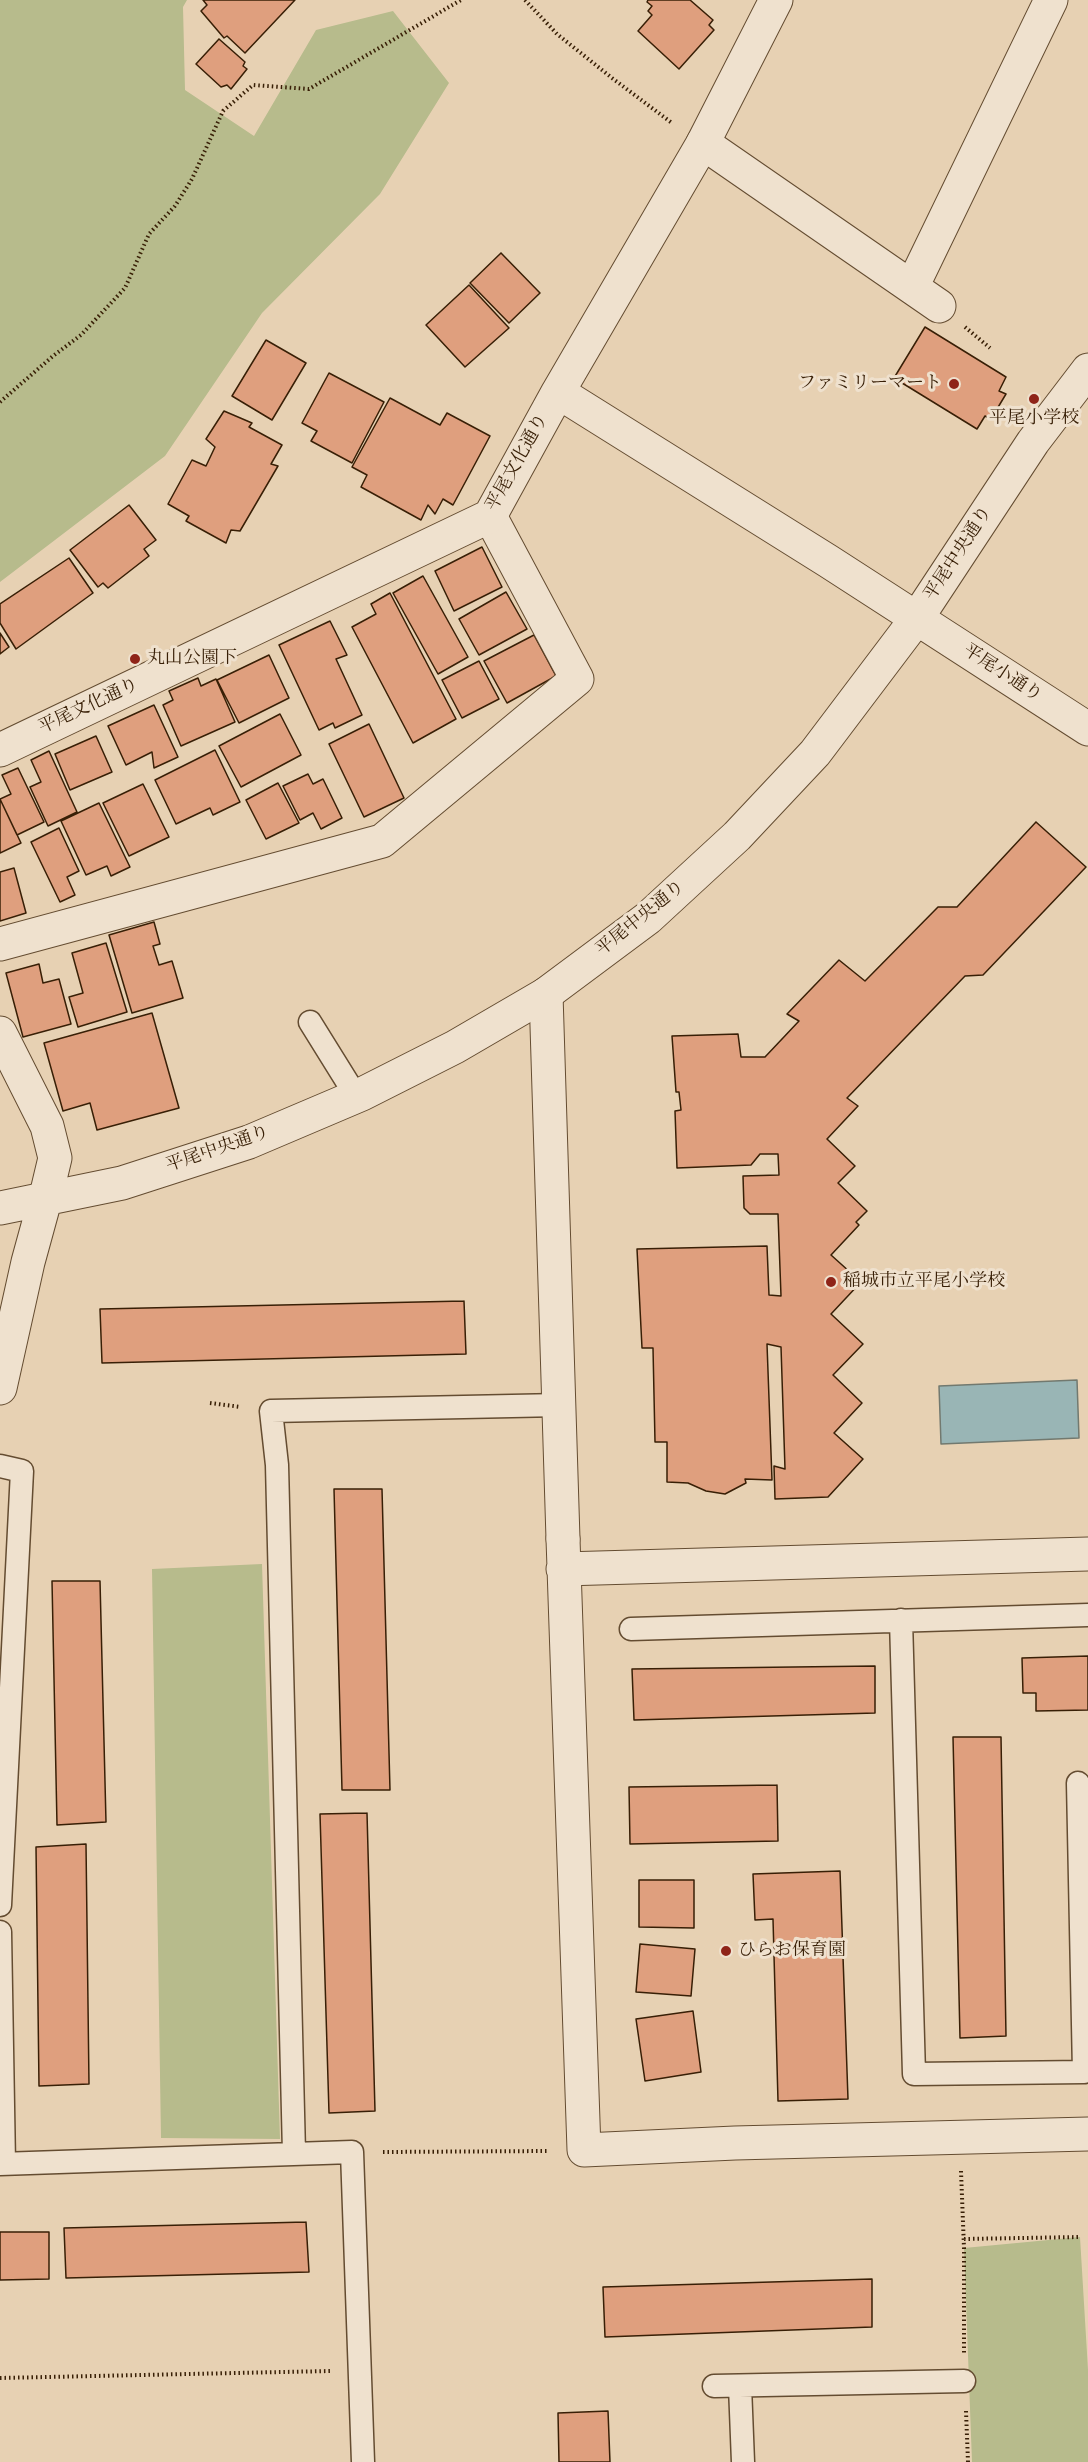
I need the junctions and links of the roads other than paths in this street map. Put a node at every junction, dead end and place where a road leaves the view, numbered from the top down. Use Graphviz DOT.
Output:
graph roads {
  1 [pos="776,0"];
  2 [pos="1051,0"];
  3 [pos="703,143"];
  4 [pos="912,287"];
  5 [pos="939,306"];
  6 [pos="1088,370"];
  7 [pos="558,392"];
  8 [pos="490,516"];
  9 [pos="917,618"];
  10 [pos="1088,729"];
  11 [pos="0,750"];
  12 [pos="0,944"];
  13 [pos="546,994"];
  14 [pos="310,1022"];
  15 [pos="0,1033"];
  16 [pos="356,1096"];
  17 [pos="45,1200"];
  18 [pos="0,1208"];
  19 [pos="0,1388"];
  20 [pos="560,1405"];
  21 [pos="0,1466"];
  22 [pos="563,1554"];
  23 [pos="1088,1554"];
  24 [pos="1088,1615"];
  25 [pos="901,1620"];
  26 [pos="631,1629"];
  27 [pos="1078,1783"];
  28 [pos="0,1905"];
  29 [pos="0,1932"];
  30 [pos="1088,2134"];
  31 [pos="294,2153"];
  32 [pos="2,2164"];
  33 [pos="964,2381"];
  34 [pos="714,2386"];
  35 [pos="740,2386"];
  36 [pos="363,2462"];
  37 [pos="743,2462"];
  1 -- 3 [label="street, 平尾文化通り"];
  2 -- 4 [label="street"];
  3 -- 4 [label="street"];
  3 -- 7 [label="street, 平尾文化通り"];
  4 -- 5 [label="street"];
  6 -- 9 [label="street, 平尾中央通り"];
  7 -- 8 [label="street, 平尾文化通り"];
  7 -- 9 [label="street, 平尾小通り"];
  8 -- 11 [label="street, 平尾文化通り"];
  8 -- 12 [label="street"];
  9 -- 10 [label="street, 平尾小通り"];
  9 -- 13 [label="street, 平尾中央通り"];
  13 -- 16 [label="street, 平尾中央通り"];
  13 -- 20 [label="street"];
  14 -- 16 [label="lane"];
  15 -- 17 [label="street"];
  16 -- 17 [label="street, 平尾中央通り"];
  17 -- 18 [label="street, 平尾中央通り"];
  17 -- 19 [label="street"];
  20 -- 22 [label="street"];
  20 -- 31 [label="lane"];
  21 -- 28 [label="lane"];
  22 -- 23 [label="street"];
  22 -- 30 [label="street"];
  24 -- 25 [label="lane"];
  25 -- 26 [label="lane"];
  25 -- 27 [label="lane"];
  29 -- 32 [label="lane"];
  31 -- 32 [label="lane"];
  31 -- 36 [label="lane"];
  33 -- 35 [label="lane"];
  34 -- 35 [label="lane"];
  35 -- 37 [label="lane"];
}
